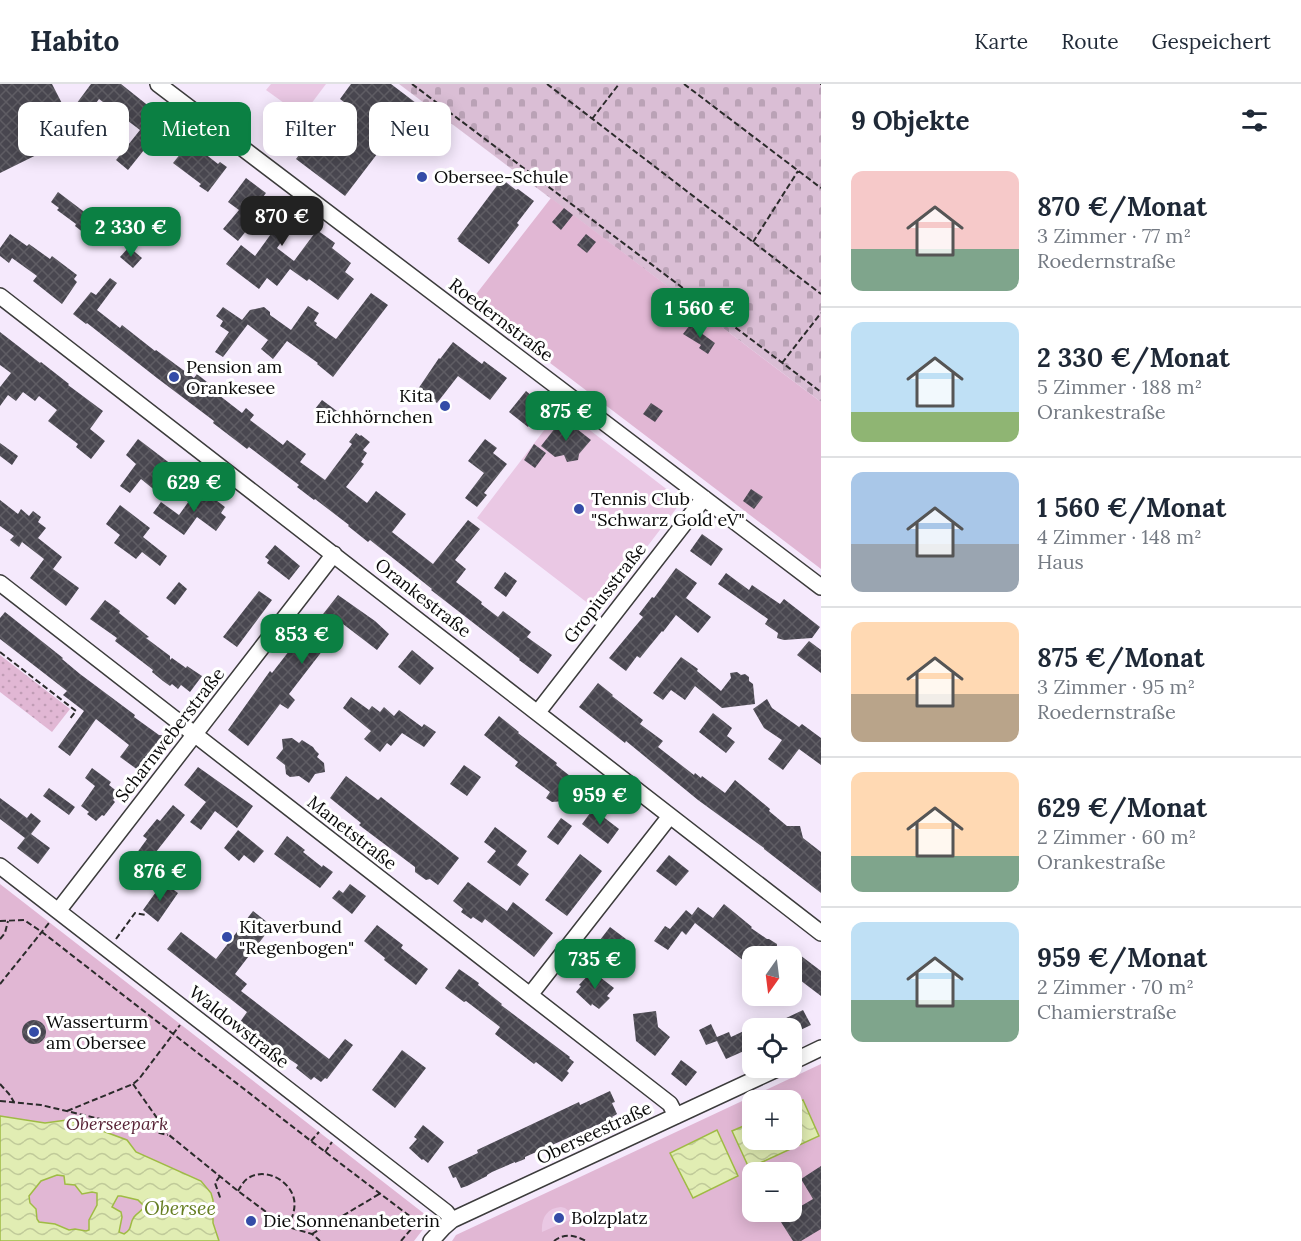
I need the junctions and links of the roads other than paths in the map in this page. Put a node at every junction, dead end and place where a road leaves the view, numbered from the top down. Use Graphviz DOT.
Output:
graph roads {
  1 [pos="158,84"];
  2 [pos="0,296"];
  3 [pos="704,498"];
  4 [pos="333,554"];
  5 [pos="0,583"];
  6 [pos="821,587"];
  7 [pos="538,712"];
  8 [pos="195,735"];
  9 [pos="670,816"];
  10 [pos="0,866"];
  11 [pos="54,916"];
  12 [pos="821,933"];
  13 [pos="530,994"];
  14 [pos="821,1048"];
  15 [pos="802,1057"];
  16 [pos="758,1078"];
  17 [pos="676,1116"];
  18 [pos="452,1220"];
  19 [pos="431,1241"];
  1 -- 3 [label="street, Roedernstraße"];
  2 -- 4 [label="street, Orankestraße"];
  3 -- 6 [label="street, Roedernstraße"];
  3 -- 7 [label="street, Gropiusstraße"];
  4 -- 7 [label="street, Orankestraße"];
  4 -- 8 [label="street, Scharnweberstraße"];
  5 -- 8 [label="street, Manetstraße"];
  7 -- 9 [label="street, Orankestraße"];
  8 -- 11 [label="street, Scharnweberstraße"];
  8 -- 13 [label="street, Manetstraße"];
  9 -- 12 [label="street, Orankestraße"];
  9 -- 13 [label="street"];
  10 -- 11 [label="street, Waldowstraße"];
  11 -- 18 [label="street, Waldowstraße"];
  13 -- 17 [label="street, Manetstraße"];
  14 -- 15 [label="street"];
  16 -- 17 [label="street, Oberseestraße"];
  17 -- 18 [label="street, Oberseestraße"];
  18 -- 19 [label="street, Oberseestraße"];
}
